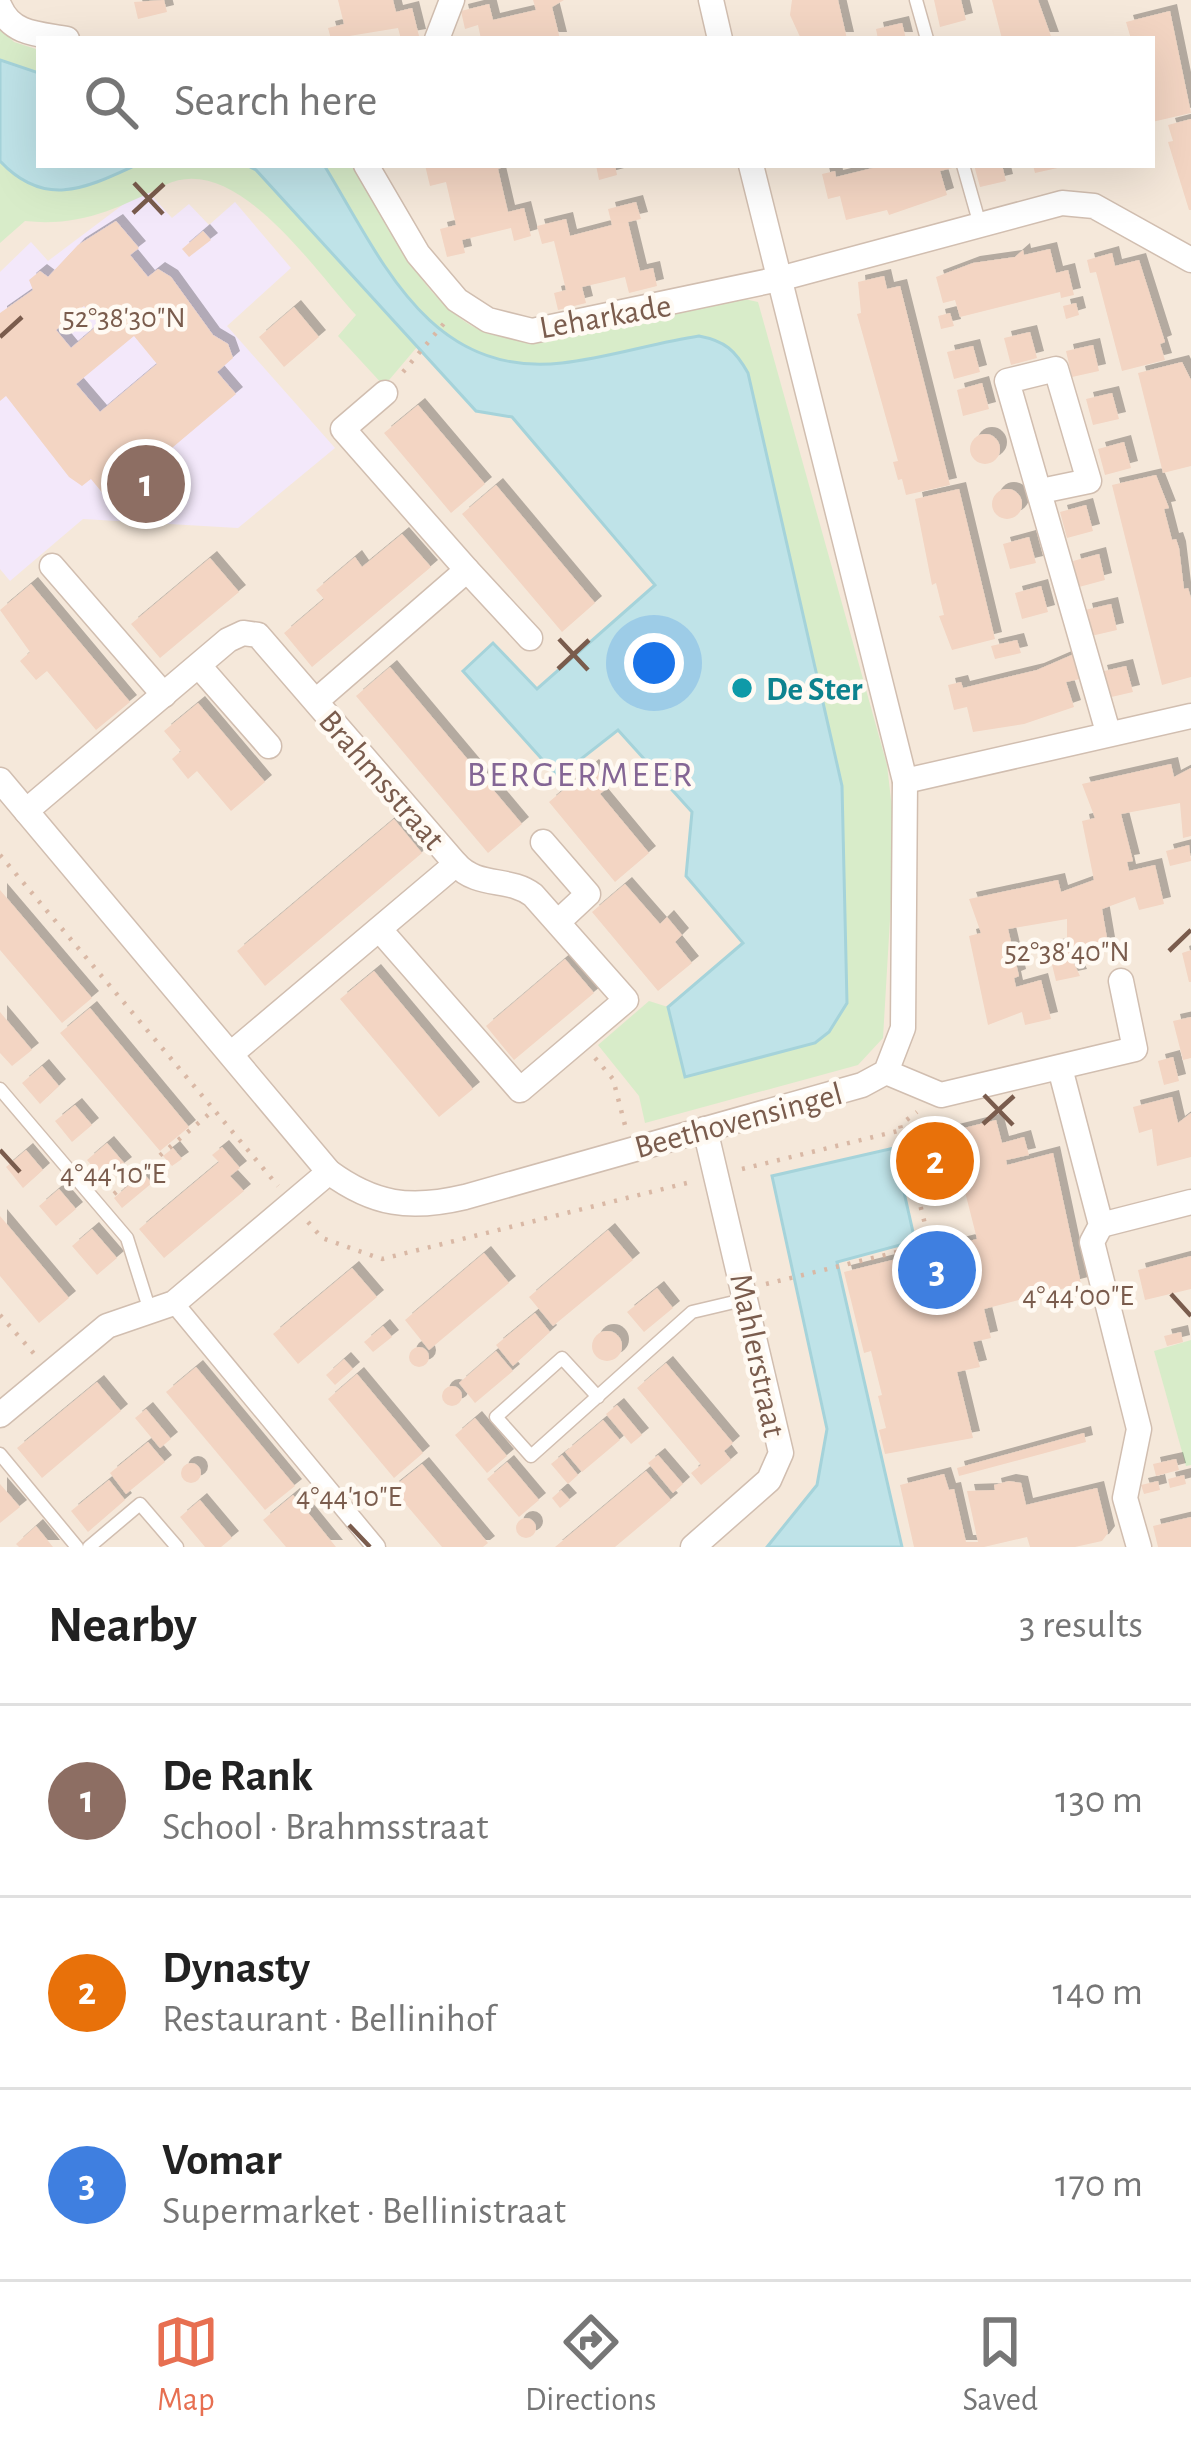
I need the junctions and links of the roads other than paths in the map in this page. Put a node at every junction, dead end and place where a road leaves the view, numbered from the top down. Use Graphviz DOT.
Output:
graph roads {
  1 [pos="452,0"];
  2 [pos="711,0"];
  3 [pos="916,0"];
  4 [pos="0,7"];
  5 [pos="50,36"];
  6 [pos="438,36"];
  7 [pos="719,36"];
  8 [pos="926,36"];
  9 [pos="367,168"];
  10 [pos="752,168"];
  11 [pos="964,168"];
  12 [pos="980,225"];
  13 [pos="1191,260"];
  14 [pos="778,279"];
  15 [pos="385,393"];
  16 [pos="1041,491"];
  17 [pos="52,566"];
  18 [pos="467,570"];
  19 [pos="530,638"];
  20 [pos="199,665"];
  21 [pos="164,695"];
  22 [pos="316,701"];
  23 [pos="1191,716"];
  24 [pos="1108,732"];
  25 [pos="269,746"];
  26 [pos="0,780"];
  27 [pos="904,781"];
  28 [pos="26,811"];
  29 [pos="542,842"];
  30 [pos="456,865"];
  31 [pos="558,922"];
  32 [pos="380,930"];
  33 [pos="1120,981"];
  34 [pos="232,1053"];
  35 [pos="1060,1068"];
  36 [pos="886,1072"];
  37 [pos="0,1089"];
  38 [pos="705,1129"];
  39 [pos="328,1172"];
  40 [pos="1191,1202"];
  41 [pos="1101,1225"];
  42 [pos="748,1299"];
  43 [pos="162,1307"];
  44 [pos="598,1397"];
  45 [pos="0,1414"];
  46 [pos="0,1454"];
  47 [pos="77,1547"];
  48 [pos="89,1547"];
  49 [pos="177,1547"];
  50 [pos="376,1547"];
  51 [pos="692,1547"];
  52 [pos="1138,1547"];
  1 -- 6 [label="street"];
  2 -- 7 [label="street"];
  3 -- 8 [label="lane"];
  4 -- 5 [label="street"];
  9 -- 14 [label="street, Leharkade"];
  10 -- 14 [label="street, Beethovensingel"];
  11 -- 12 [label="lane"];
  12 -- 13 [label="street, Leharkade"];
  12 -- 14 [label="street, Leharkade"];
  14 -- 27 [label="street, Beethovensingel"];
  15 -- 18 [label="street"];
  16 -- 16 [label="street"];
  16 -- 24 [label="street"];
  17 -- 21 [label="street"];
  18 -- 19 [label="street"];
  18 -- 22 [label="street"];
  20 -- 21 [label="street, Brahmsstraat"];
  20 -- 22 [label="street, Brahmsstraat"];
  20 -- 25 [label="street, Brahmsstraat"];
  21 -- 28 [label="street, Brahmsstraat"];
  22 -- 30 [label="street, Brahmsstraat"];
  23 -- 24 [label="street"];
  24 -- 27 [label="street"];
  26 -- 28 [label="street, Beethovensingel"];
  27 -- 36 [label="street, Beethovensingel"];
  28 -- 34 [label="street, Beethovensingel"];
  29 -- 31 [label="street"];
  30 -- 31 [label="street"];
  30 -- 32 [label="street, Brahmsstraat"];
  31 -- 32 [label="street"];
  32 -- 34 [label="street, Brahmsstraat"];
  33 -- 35 [label="street"];
  34 -- 39 [label="street, Beethovensingel"];
  35 -- 36 [label="street"];
  35 -- 41 [label="street"];
  36 -- 38 [label="street, Beethovensingel"];
  37 -- 43 [label="lane"];
  38 -- 39 [label="street, Beethovensingel"];
  38 -- 42 [label="street, Mahlerstraat"];
  39 -- 43 [label="street"];
  40 -- 41 [label="street"];
  41 -- 52 [label="street"];
  42 -- 44 [label="lane"];
  42 -- 51 [label="street, Mahlerstraat"];
  43 -- 45 [label="street"];
  43 -- 50 [label="street"];
  44 -- 44 [label="lane"];
  46 -- 47 [label="lane"];
  48 -- 49 [label="lane"];
}
